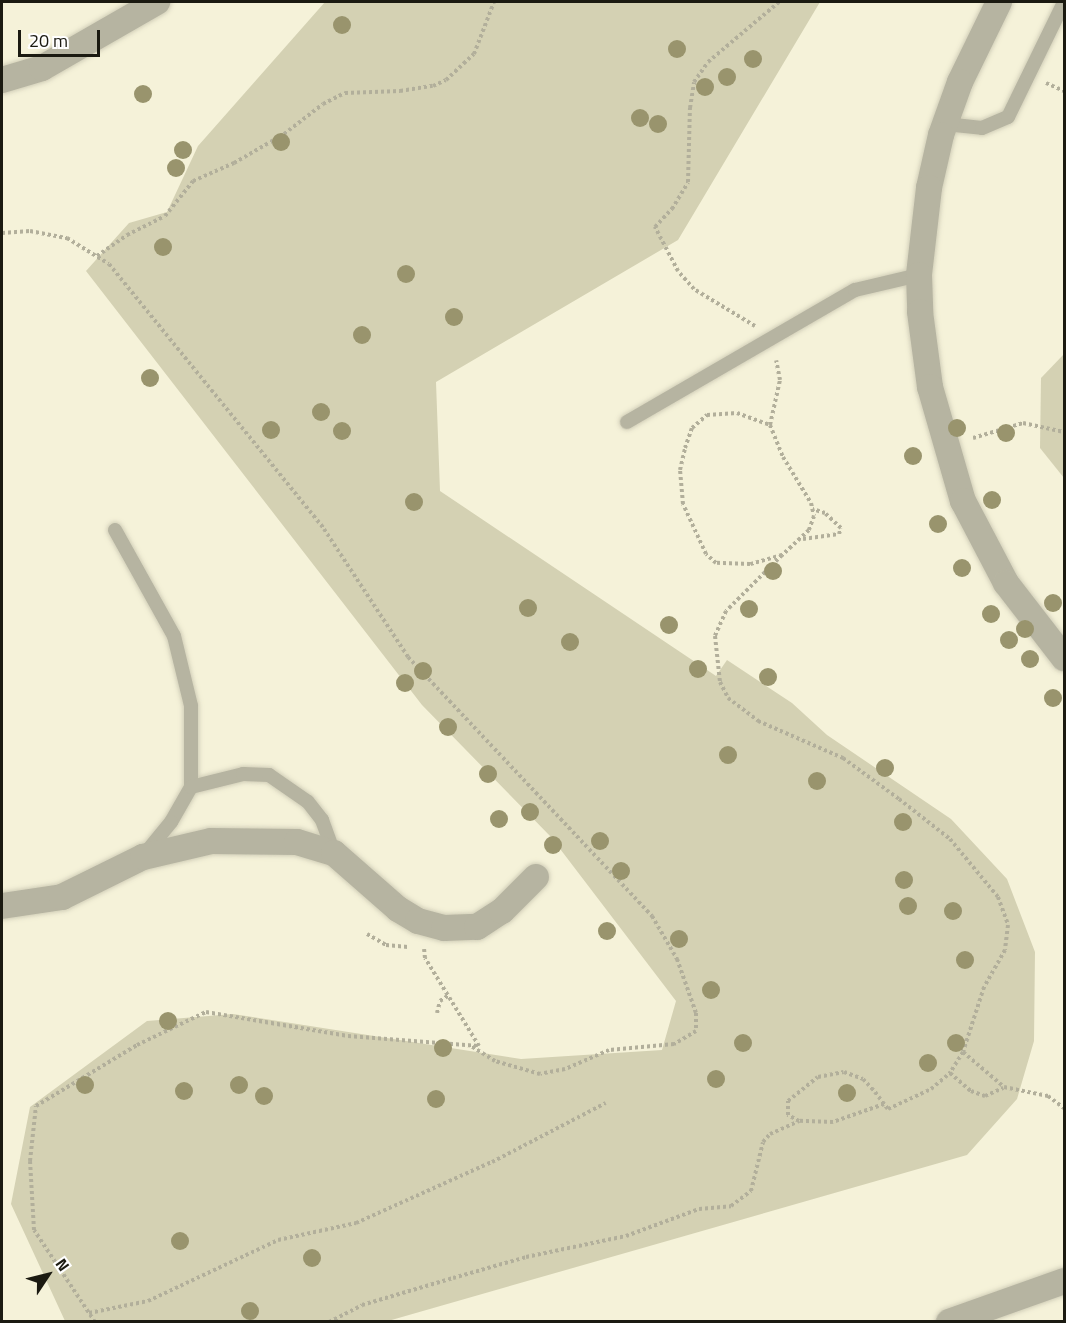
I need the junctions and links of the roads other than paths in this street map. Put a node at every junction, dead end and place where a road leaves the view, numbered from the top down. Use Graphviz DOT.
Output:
graph roads {
  1 [pos="157,2"];
  2 [pos="999,2"];
  3 [pos="1065,2"];
  4 [pos="2,80"];
  5 [pos="945,124"];
  6 [pos="919,275"];
  7 [pos="627,422"];
  8 [pos="116,530"];
  9 [pos="1065,658"];
  10 [pos="191,787"];
  11 [pos="334,853"];
  12 [pos="143,857"];
  13 [pos="536,877"];
  14 [pos="2,906"];
  15 [pos="1065,1281"];
  16 [pos="949,1322"];
  1 -- 4 [label="street"];
  2 -- 5 [label="street"];
  3 -- 5 [label="lane"];
  5 -- 6 [label="street"];
  6 -- 7 [label="lane"];
  6 -- 9 [label="street"];
  8 -- 10 [label="lane"];
  10 -- 11 [label="lane"];
  10 -- 12 [label="lane"];
  11 -- 12 [label="street"];
  11 -- 13 [label="street"];
  12 -- 14 [label="street"];
  15 -- 16 [label="street"];
}
